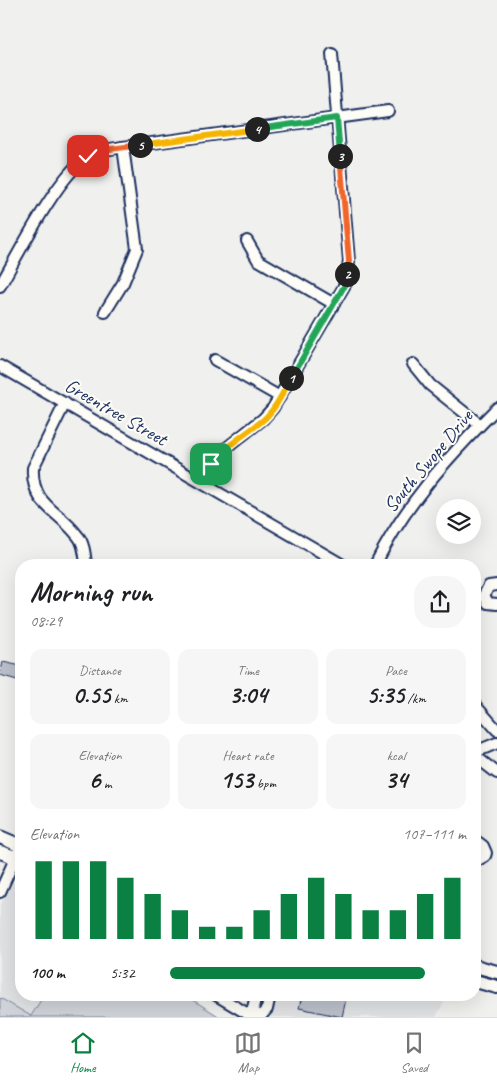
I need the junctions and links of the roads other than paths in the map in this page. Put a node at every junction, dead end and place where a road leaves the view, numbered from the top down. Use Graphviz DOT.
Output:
graph roads {
  1 [pos="332,54"];
  2 [pos="388,111"];
  3 [pos="337,118"];
  4 [pos="123,147"];
  5 [pos="247,241"];
  6 [pos="0,286"];
  7 [pos="334,304"];
  8 [pos="105,312"];
  9 [pos="216,360"];
  10 [pos="413,364"];
  11 [pos="0,366"];
  12 [pos="280,397"];
  13 [pos="65,403"];
  14 [pos="497,408"];
  15 [pos="480,425"];
  16 [pos="201,481"];
  17 [pos="86,559"];
  18 [pos="333,559"];
  19 [pos="378,559"];
  20 [pos="497,585"];
  21 [pos="497,604"];
  22 [pos="481,712"];
  23 [pos="497,730"];
  24 [pos="497,743"];
  25 [pos="481,751"];
  26 [pos="481,759"];
  27 [pos="497,773"];
  28 [pos="0,837"];
  29 [pos="481,845"];
  30 [pos="15,847"];
  31 [pos="15,850"];
  32 [pos="0,852"];
  33 [pos="481,859"];
  34 [pos="15,860"];
  35 [pos="0,892"];
  36 [pos="481,968"];
  37 [pos="497,972"];
  38 [pos="481,983"];
  39 [pos="497,987"];
  40 [pos="227,1001"];
  41 [pos="255,1001"];
  42 [pos="269,1001"];
  43 [pos="257,1017"];
  1 -- 3 [label="street"];
  2 -- 3 [label="street"];
  3 -- 4 [label="street"];
  3 -- 7 [label="street"];
  4 -- 6 [label="street"];
  4 -- 8 [label="street"];
  5 -- 7 [label="street"];
  7 -- 12 [label="street"];
  9 -- 12 [label="street"];
  10 -- 15 [label="street"];
  11 -- 13 [label="street, Greentree Street"];
  12 -- 16 [label="street"];
  13 -- 16 [label="street, Greentree Street"];
  13 -- 17 [label="street"];
  14 -- 15 [label="street, South Swope Drive"];
  15 -- 19 [label="street, South Swope Drive"];
  16 -- 18 [label="street, Greentree Street"];
  20 -- 21 [label="street"];
  22 -- 23 [label="street"];
  24 -- 25 [label="street"];
  26 -- 27 [label="street"];
  28 -- 30 [label="main road"];
  29 -- 33 [label="street"];
  31 -- 32 [label="main road"];
  34 -- 35 [label="street"];
  36 -- 37 [label="main road"];
  38 -- 39 [label="main road"];
  40 -- 43 [label="street"];
  41 -- 43 [label="street"];
  42 -- 43 [label="street"];
}
